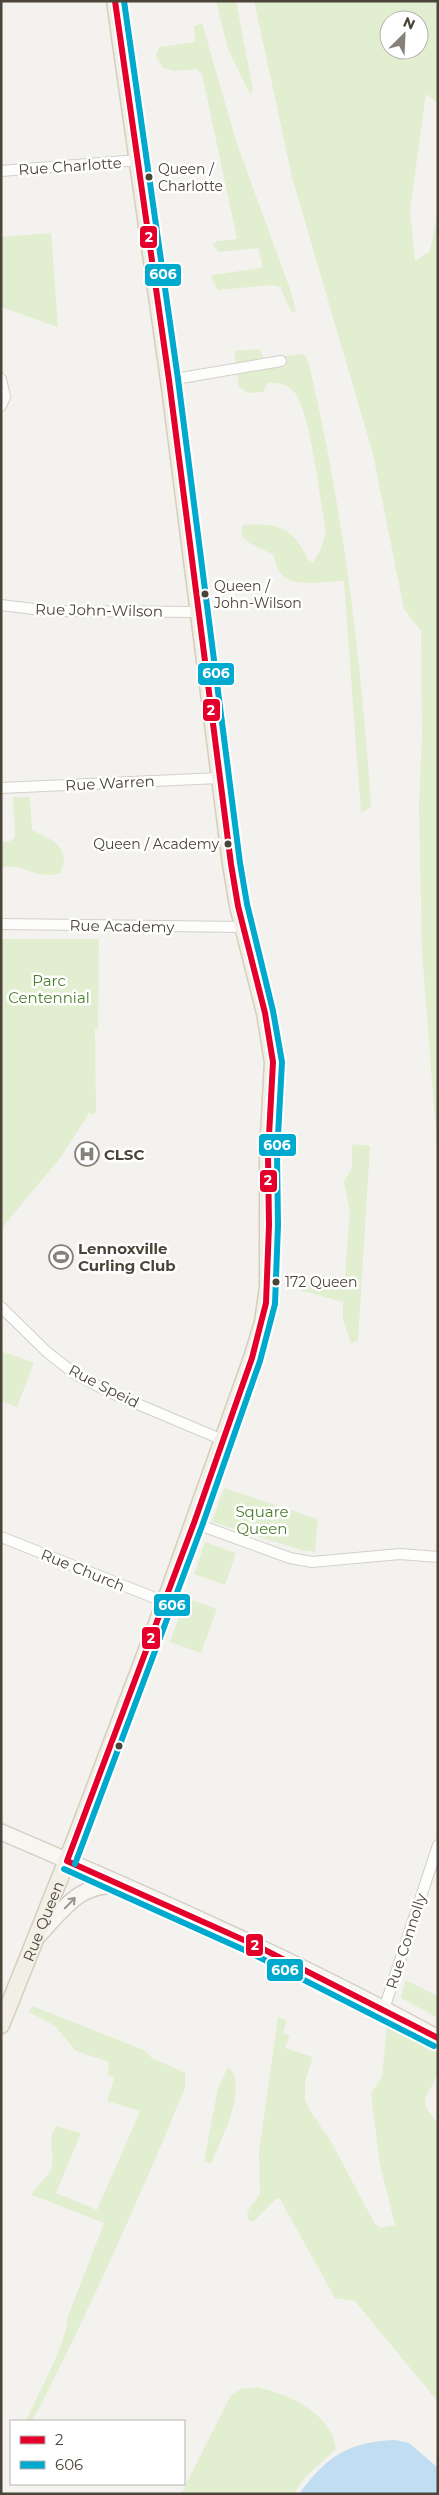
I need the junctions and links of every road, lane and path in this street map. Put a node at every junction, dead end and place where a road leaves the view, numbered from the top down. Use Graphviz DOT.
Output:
graph roads {
  1 [pos="116,1"];
  2 [pos="138,160"];
  3 [pos="1,171"];
  4 [pos="281,361"];
  5 [pos="1,379"];
  6 [pos="169,380"];
  7 [pos="1,406"];
  8 [pos="1,604"];
  9 [pos="198,612"];
  10 [pos="219,778"];
  11 [pos="1,788"];
  12 [pos="1,924"];
  13 [pos="243,927"];
  14 [pos="1,1307"];
  15 [pos="223,1440"];
  16 [pos="194,1524"];
  17 [pos="1,1537"];
  18 [pos="438,1557"];
  19 [pos="165,1602"];
  20 [pos="1,1832"];
  21 [pos="438,1845"];
  22 [pos="67,1861"];
  23 [pos="132,1887"];
  24 [pos="36,1938"];
  25 [pos="384,2009"];
  26 [pos="1,2025"];
  27 [pos="438,2038"];
  1 -- 2 [label="main road, Rue Queen"];
  2 -- 3 [label="street, Rue Charlotte"];
  2 -- 6 [label="main road, Rue Queen"];
  4 -- 6 [label="street"];
  5 -- 7 [label="street"];
  6 -- 9 [label="main road, Rue Queen"];
  8 -- 9 [label="street, Rue John-Wilson"];
  9 -- 10 [label="main road, Rue Queen"];
  10 -- 11 [label="street, Rue Warren"];
  10 -- 13 [label="main road, Rue Queen"];
  12 -- 13 [label="street, Rue Academy"];
  13 -- 15 [label="main road, Rue Queen"];
  14 -- 15 [label="street, Rue Speid"];
  15 -- 16 [label="main road, Rue Queen"];
  16 -- 18 [label="street"];
  16 -- 19 [label="main road, Rue Queen"];
  17 -- 19 [label="street, Rue Church"];
  19 -- 22 [label="main road, Rue Queen"];
  20 -- 22 [label="main road"];
  21 -- 25 [label="street, Rue Connolly"];
  22 -- 23 [label="main road"];
  22 -- 24 [label="main road, Rue Queen"];
  24 -- 23 [label="main road, one-way"];
  23 -- 25 [label="main road"];
  24 -- 26 [label="main road, Rue Queen"];
  25 -- 27 [label="main road"];
}
